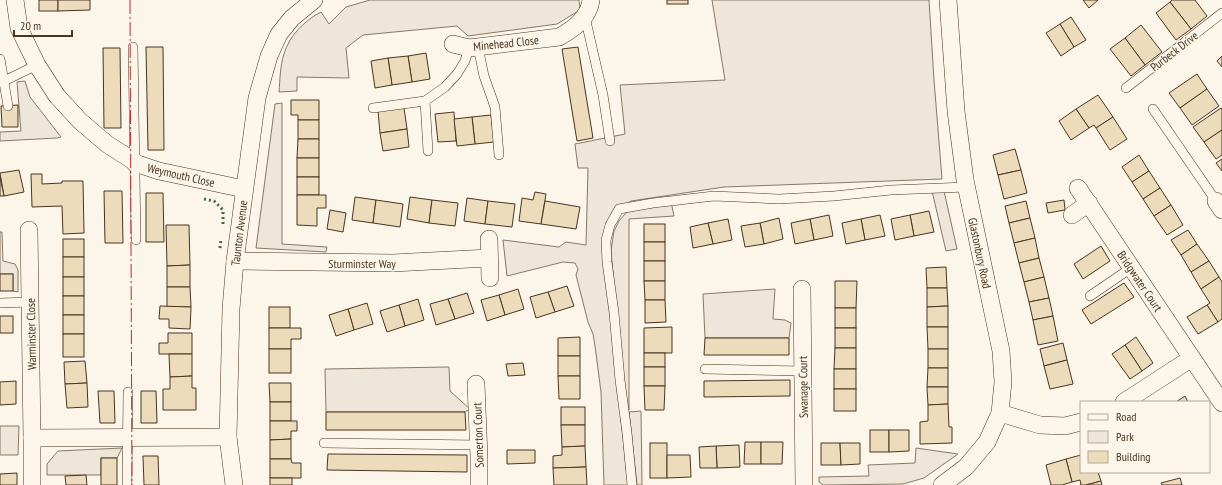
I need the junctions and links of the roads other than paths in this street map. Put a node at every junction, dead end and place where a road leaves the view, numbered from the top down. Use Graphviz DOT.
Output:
graph roads {
  1 [pos="14,0"];
  2 [pos="314,0"];
  3 [pos="591,0"];
  4 [pos="948,0"];
  5 [pos="1222,13"];
  6 [pos="585,17"];
  7 [pos="453,44"];
  8 [pos="133,47"];
  9 [pos="474,47"];
  10 [pos="0,59"];
  11 [pos="37,65"];
  12 [pos="4,81"];
  13 [pos="1126,88"];
  14 [pos="425,101"];
  15 [pos="8,106"];
  16 [pos="373,108"];
  17 [pos="1153,109"];
  18 [pos="610,141"];
  19 [pos="428,151"];
  20 [pos="499,155"];
  21 [pos="135,162"];
  22 [pos="966,187"];
  23 [pos="1078,188"];
  24 [pos="244,189"];
  25 [pos="1089,203"];
  26 [pos="1219,206"];
  27 [pos="1072,215"];
  28 [pos="29,230"];
  29 [pos="489,239"];
  30 [pos="136,240"];
  31 [pos="489,258"];
  32 [pos="235,261"];
  33 [pos="1132,268"];
  34 [pos="490,278"];
  35 [pos="802,289"];
  36 [pos="1090,296"];
  37 [pos="31,302"];
  38 [pos="0,303"];
  39 [pos="1192,358"];
  40 [pos="705,369"];
  41 [pos="803,371"];
  42 [pos="476,384"];
  43 [pos="128,392"];
  44 [pos="1126,401"];
  45 [pos="1222,403"];
  46 [pos="1000,413"];
  47 [pos="1080,422"];
  48 [pos="228,437"];
  49 [pos="32,438"];
  50 [pos="128,438"];
  51 [pos="324,443"];
  52 [pos="479,445"];
  53 [pos="32,485"];
  54 [pos="127,485"];
  55 [pos="234,485"];
  56 [pos="479,485"];
  57 [pos="632,485"];
  58 [pos="804,485"];
  59 [pos="942,485"];
  1 -- 11 [label="street, Weymouth Close"];
  2 -- 24 [label="street, Taunton Avenue"];
  3 -- 6 [label="street"];
  4 -- 22 [label="street, Glastonbury Road"];
  5 -- 13 [label="lane, Purbeck Drive"];
  6 -- 9 [label="street, Minehead Close"];
  6 -- 18 [label="lane"];
  7 -- 9 [label="street, Minehead Close"];
  8 -- 21 [label="lane"];
  9 -- 14 [label="lane"];
  9 -- 20 [label="lane"];
  10 -- 12 [label="lane"];
  11 -- 12 [label="lane"];
  11 -- 21 [label="street, Weymouth Close"];
  12 -- 15 [label="lane"];
  14 -- 16 [label="lane"];
  14 -- 19 [label="lane"];
  17 -- 26 [label="lane"];
  21 -- 24 [label="street, Weymouth Close"];
  21 -- 30 [label="lane"];
  22 -- 46 [label="street, Glastonbury Road"];
  22 -- 57 [label="lane"];
  23 -- 25 [label="street, Bridgwater Court"];
  24 -- 32 [label="street, Taunton Avenue"];
  25 -- 27 [label="street"];
  25 -- 33 [label="street, Bridgwater Court"];
  28 -- 37 [label="street, Warminster Close"];
  29 -- 31 [label="street"];
  31 -- 32 [label="street, Sturminster Way"];
  31 -- 34 [label="street"];
  32 -- 48 [label="street, Taunton Avenue"];
  33 -- 36 [label="lane"];
  33 -- 39 [label="street, Bridgwater Court"];
  35 -- 41 [label="street, Swanage Court"];
  37 -- 38 [label="lane"];
  37 -- 49 [label="street, Warminster Close"];
  39 -- 44 [label="street"];
  39 -- 45 [label="street, Bridgwater Court"];
  40 -- 41 [label="lane"];
  41 -- 58 [label="street, Swanage Court"];
  42 -- 52 [label="street, Somerton Court"];
  43 -- 50 [label="lane"];
  46 -- 47 [label="street"];
  46 -- 59 [label="street, Glastonbury Road"];
  48 -- 50 [label="street"];
  48 -- 55 [label="street, Taunton Avenue"];
  49 -- 50 [label="street"];
  49 -- 53 [label="street, Warminster Close"];
  50 -- 54 [label="lane"];
  51 -- 52 [label="lane"];
  52 -- 56 [label="street, Somerton Court"];
}
